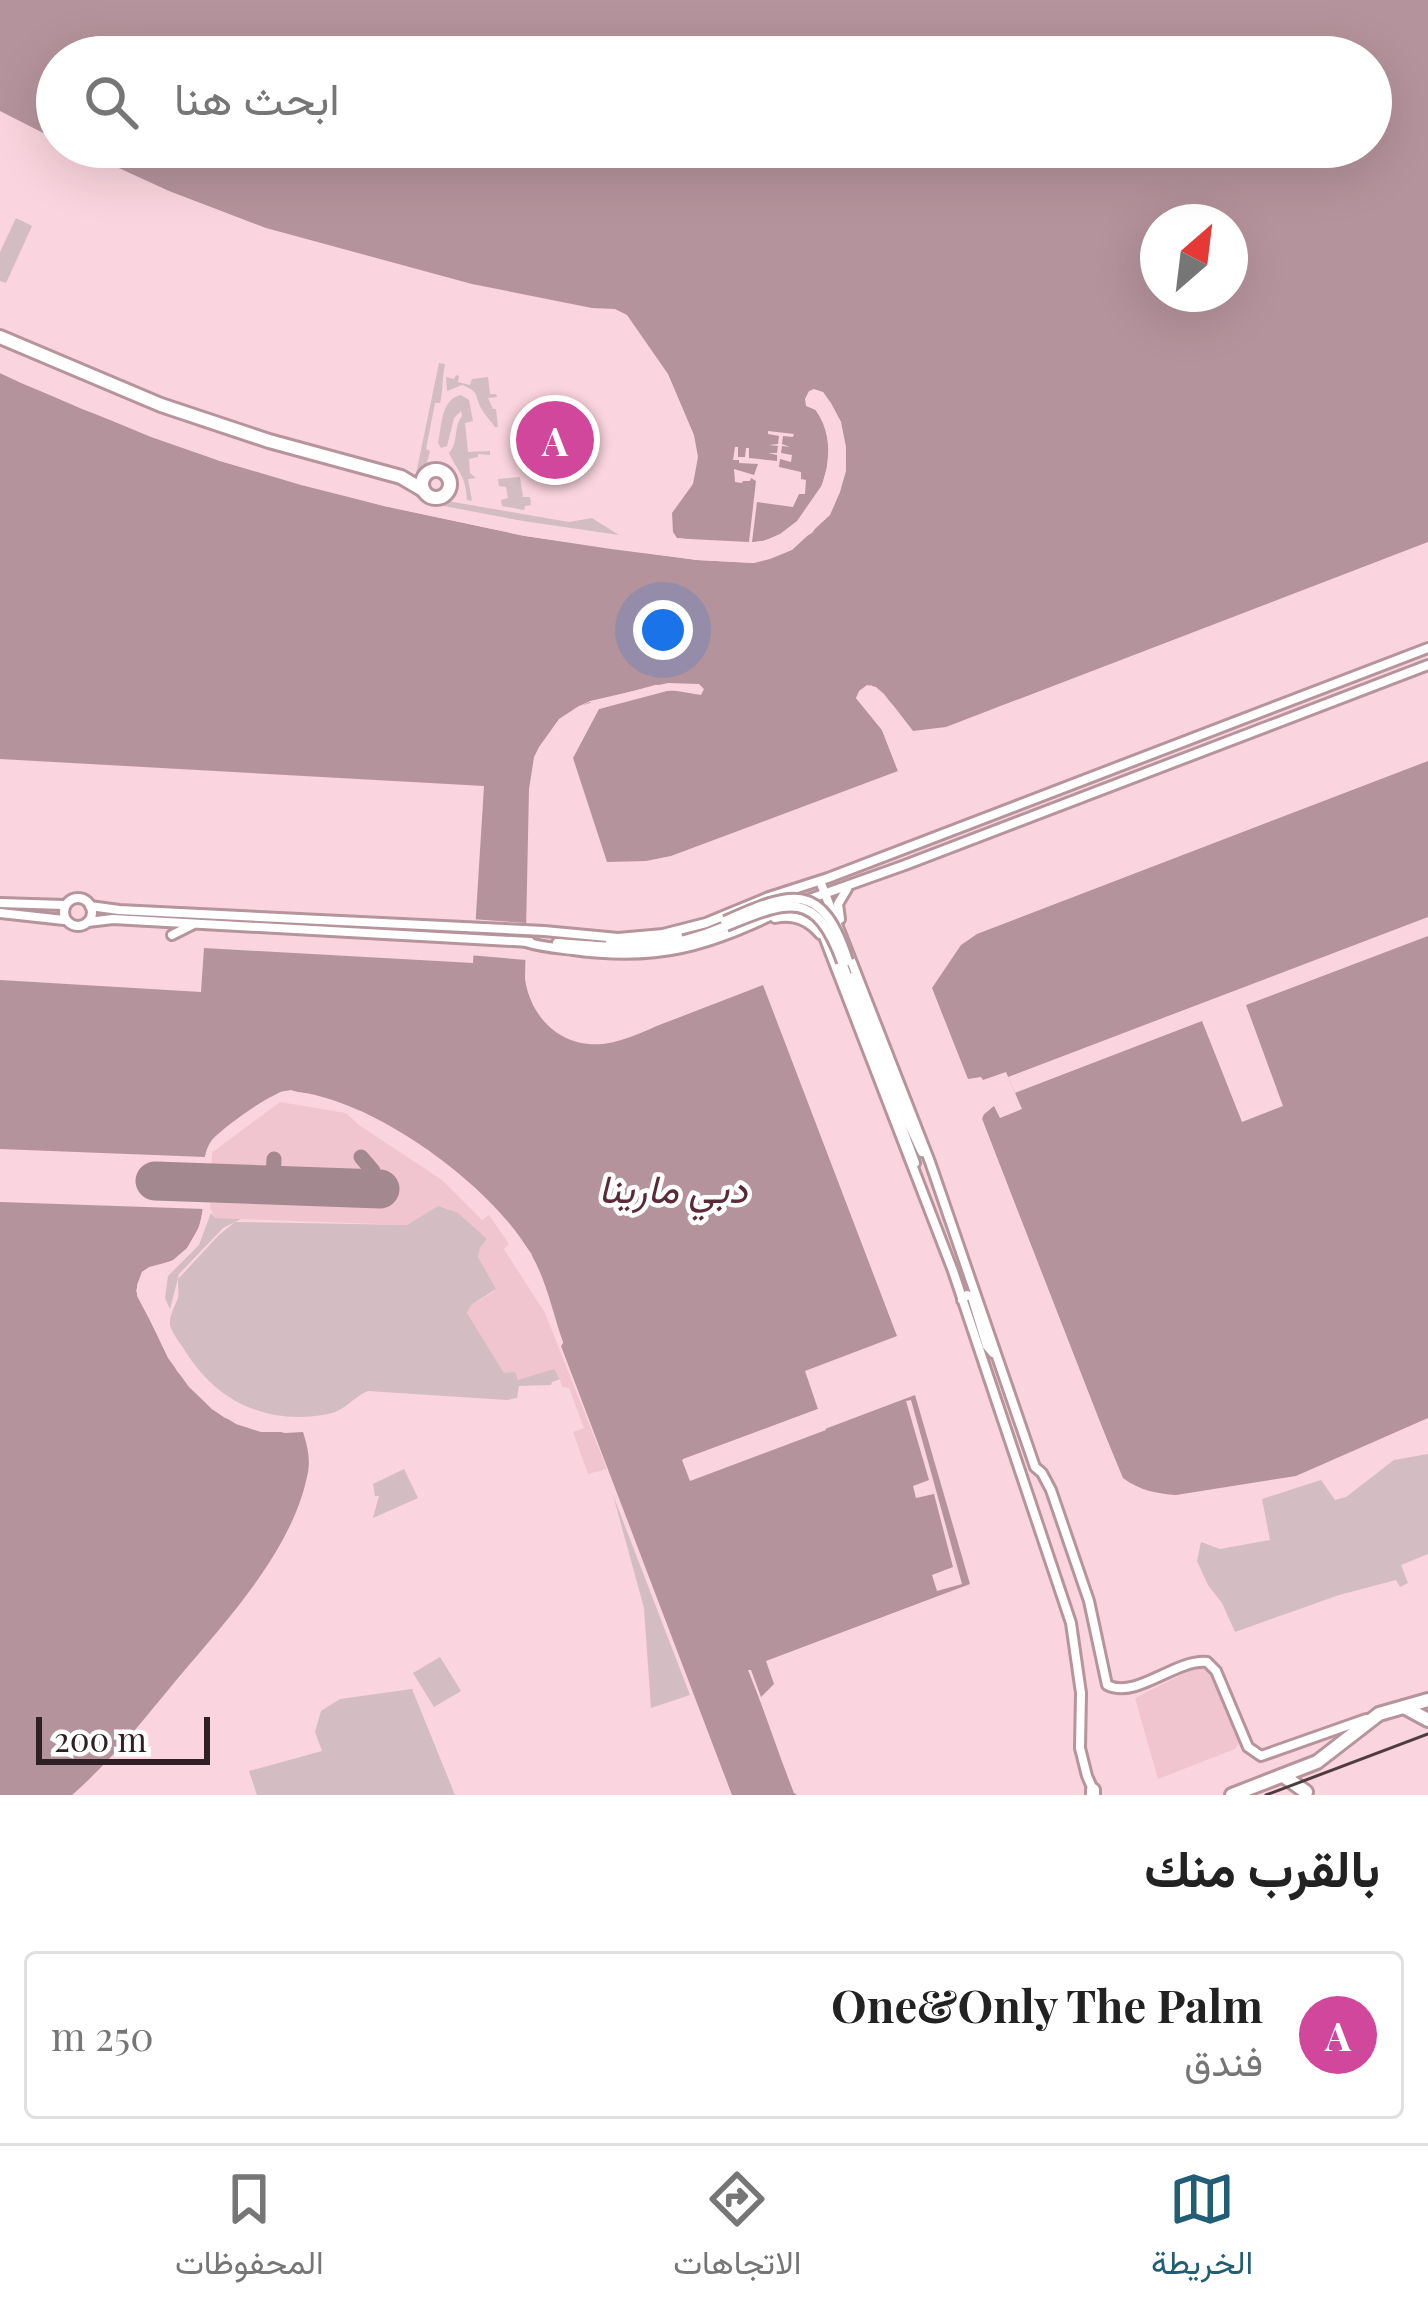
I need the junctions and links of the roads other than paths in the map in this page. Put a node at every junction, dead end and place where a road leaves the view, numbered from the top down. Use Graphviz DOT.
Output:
graph roads {
  1 [pos="0,338"];
  2 [pos="426,473"];
  3 [pos="401,477"];
  4 [pos="423,490"];
  5 [pos="1428,648"];
  6 [pos="1399,660"];
  7 [pos="1428,665"];
  8 [pos="1384,681"];
  9 [pos="1282,698"];
  10 [pos="1275,707"];
  11 [pos="1237,722"];
  12 [pos="1199,754"];
  13 [pos="1031,802"];
  14 [pos="1019,821"];
  15 [pos="820,881"];
  16 [pos="849,885"];
  17 [pos="806,886"];
  18 [pos="825,894"];
  19 [pos="810,899"];
  20 [pos="0,904"];
  21 [pos="65,905"];
  22 [pos="90,906"];
  23 [pos="0,913"];
  24 [pos="224,916"];
  25 [pos="762,920"];
  26 [pos="66,921"];
  27 [pos="88,922"];
  28 [pos="725,924"];
  29 [pos="192,925"];
  30 [pos="220,927"];
  31 [pos="526,930"];
  32 [pos="172,935"];
  33 [pos="844,938"];
  34 [pos="826,941"];
  35 [pos="526,942"];
  36 [pos="845,962"];
  37 [pos="865,1064"];
  38 [pos="876,1071"];
  39 [pos="930,1156"];
  40 [pos="915,1175"];
  41 [pos="962,1300"];
  42 [pos="970,1323"];
  43 [pos="966,1334"];
  44 [pos="994,1354"];
  45 [pos="1016,1454"];
  46 [pos="1008,1466"];
  47 [pos="1428,1700"];
  48 [pos="1404,1706"];
  49 [pos="1378,1714"];
  50 [pos="1428,1720"];
  51 [pos="1285,1777"];
  52 [pos="1306,1792"];
  53 [pos="1094,1793"];
  54 [pos="1232,1795"];
  1 -- 3 [label="main road"];
  2 -- 3 [label="main road"];
  2 -- 4 [label="main road"];
  2 -- 4 [label="main road"];
  3 -- 4 [label="main road"];
  5 -- 6 [label="street"];
  6 -- 8 [label="street"];
  6 -- 10 [label="street"];
  7 -- 8 [label="street"];
  8 -- 12 [label="street"];
  9 -- 10 [label="street"];
  10 -- 11 [label="street"];
  11 -- 12 [label="street"];
  11 -- 13 [label="street"];
  12 -- 14 [label="street"];
  13 -- 14 [label="street"];
  13 -- 15 [label="street"];
  14 -- 16 [label="street"];
  15 -- 17 [label="street"];
  15 -- 18 [label="street"];
  16 -- 18 [label="street"];
  16 -- 33 [label="street"];
  17 -- 19 [label="street"];
  17 -- 31 [label="street"];
  18 -- 19 [label="street"];
  18 -- 33 [label="street"];
  19 -- 25 [label="street"];
  19 -- 34 [label="street"];
  20 -- 21 [label="street"];
  21 -- 22 [label="street"];
  21 -- 26 [label="street"];
  22 -- 24 [label="street"];
  22 -- 27 [label="street"];
  23 -- 26 [label="street"];
  24 -- 30 [label="street"];
  24 -- 31 [label="street"];
  25 -- 34 [label="street"];
  25 -- 35 [label="street"];
  26 -- 27 [label="street"];
  27 -- 29 [label="street"];
  28 -- 31 [label="street"];
  28 -- 35 [label="street"];
  28 -- 36 [label="street, bridge"];
  29 -- 30 [label="street"];
  29 -- 32 [label="street"];
  30 -- 35 [label="street"];
  33 -- 39 [label="street"];
  34 -- 38 [label="street"];
  36 -- 39 [label="street"];
  36 -- 40 [label="street"];
  37 -- 38 [label="street"];
  38 -- 40 [label="street"];
  39 -- 44 [label="street"];
  40 -- 41 [label="street"];
  41 -- 42 [label="street"];
  41 -- 44 [label="street"];
  42 -- 43 [label="street"];
  42 -- 45 [label="street"];
  44 -- 49 [label="street"];
  45 -- 46 [label="street"];
  45 -- 53 [label="street"];
  47 -- 48 [label="main road"];
  48 -- 49 [label="main road"];
  48 -- 50 [label="main road"];
  49 -- 51 [label="main road"];
  51 -- 52 [label="main road"];
  51 -- 54 [label="main road"];
}
